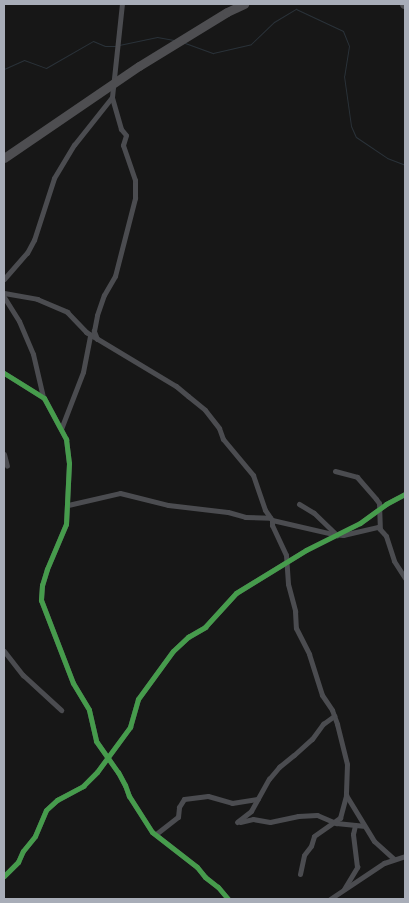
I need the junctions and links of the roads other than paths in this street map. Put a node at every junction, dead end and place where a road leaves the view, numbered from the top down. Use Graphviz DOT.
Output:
graph roads {
  1 [pos="122,4"];
  2 [pos="238,5"];
  3 [pos="114,82"];
  4 [pos="112,97"];
  5 [pos="4,158"];
  6 [pos="4,279"];
  7 [pos="4,295"];
  8 [pos="90,335"];
  9 [pos="98,340"];
  10 [pos="4,373"];
  11 [pos="43,397"];
  12 [pos="61,429"];
  13 [pos="4,454"];
  14 [pos="7,466"];
  15 [pos="335,471"];
  16 [pos="405,494"];
  17 [pos="299,504"];
  18 [pos="68,506"];
  19 [pos="378,510"];
  20 [pos="271,519"];
  21 [pos="380,530"];
  22 [pos="338,535"];
  23 [pos="286,561"];
  24 [pos="405,578"];
  25 [pos="4,651"];
  26 [pos="61,710"];
  27 [pos="334,716"];
  28 [pos="107,758"];
  29 [pos="346,795"];
  30 [pos="258,799"];
  31 [pos="334,822"];
  32 [pos="355,825"];
  33 [pos="363,826"];
  34 [pos="156,834"];
  35 [pos="405,856"];
  36 [pos="394,859"];
  37 [pos="300,874"];
  38 [pos="4,876"];
  39 [pos="344,889"];
  40 [pos="228,899"];
  41 [pos="330,899"];
  1 -- 3 [label="street"];
  2 -- 3 [label="highway"];
  3 -- 4 [label="street"];
  3 -- 5 [label="highway"];
  4 -- 6 [label="street"];
  4 -- 9 [label="street"];
  7 -- 8 [label="street"];
  7 -- 11 [label="street"];
  8 -- 9 [label="street"];
  8 -- 12 [label="street"];
  9 -- 20 [label="street"];
  10 -- 11 [label="street"];
  11 -- 12 [label="street"];
  12 -- 18 [label="street"];
  13 -- 14 [label="street"];
  15 -- 19 [label="street"];
  16 -- 19 [label="street"];
  17 -- 22 [label="street"];
  18 -- 20 [label="street"];
  18 -- 28 [label="street"];
  19 -- 21 [label="street"];
  19 -- 22 [label="street"];
  20 -- 22 [label="street"];
  20 -- 23 [label="street"];
  21 -- 22 [label="street"];
  21 -- 24 [label="street"];
  22 -- 23 [label="street"];
  23 -- 27 [label="street"];
  23 -- 28 [label="street"];
  25 -- 26 [label="street"];
  27 -- 29 [label="street"];
  27 -- 30 [label="street"];
  28 -- 34 [label="street"];
  28 -- 38 [label="street"];
  29 -- 31 [label="street"];
  29 -- 33 [label="street"];
  30 -- 31 [label="street"];
  30 -- 34 [label="street"];
  31 -- 32 [label="street"];
  31 -- 37 [label="street"];
  32 -- 33 [label="street"];
  32 -- 39 [label="street"];
  33 -- 36 [label="street"];
  34 -- 40 [label="street"];
  35 -- 36 [label="street"];
  36 -- 39 [label="street"];
  39 -- 41 [label="street"];
}
